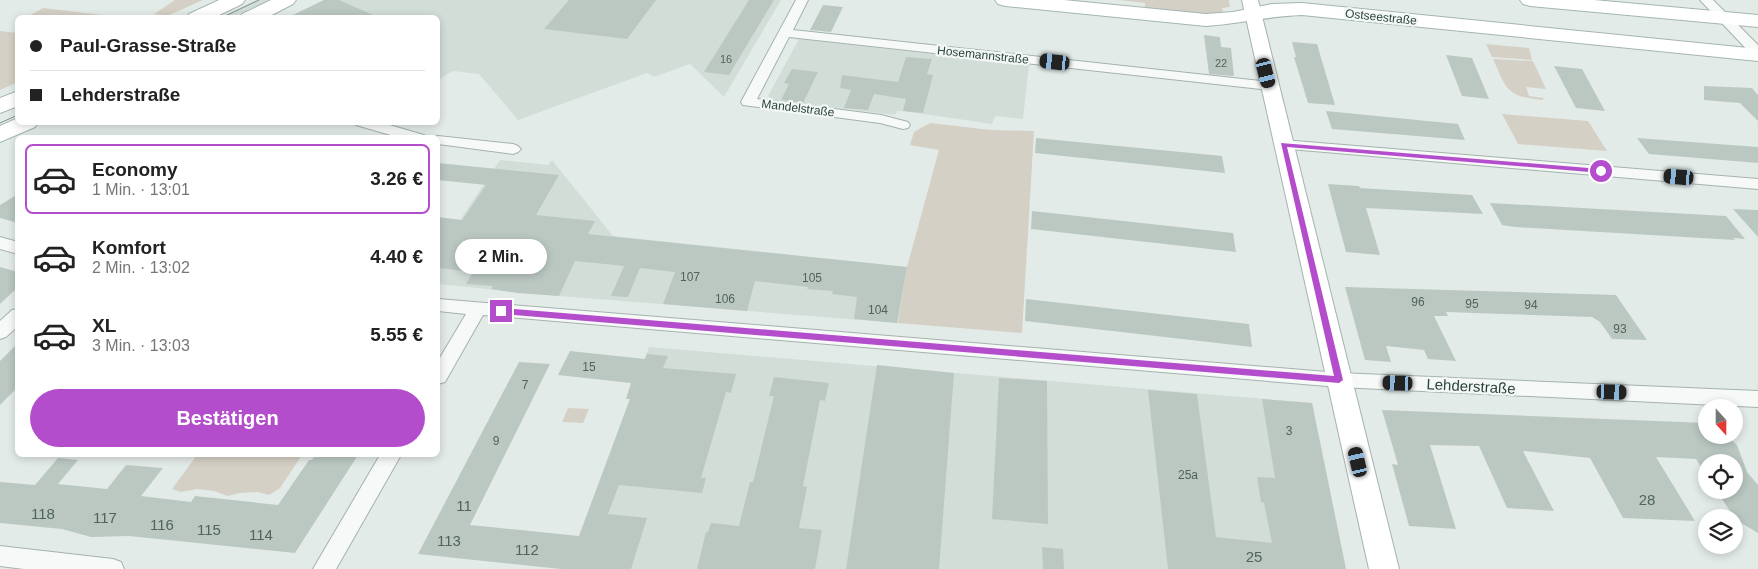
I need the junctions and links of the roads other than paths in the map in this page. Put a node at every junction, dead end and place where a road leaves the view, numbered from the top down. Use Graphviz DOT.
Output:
graph roads {
  1 [pos="235,0"];
  2 [pos="286,0"];
  3 [pos="802,0"];
  4 [pos="1005,0"];
  5 [pos="1530,0"];
  6 [pos="1706,0"];
  7 [pos="1251,7"];
  8 [pos="202,15"];
  9 [pos="255,15"];
  10 [pos="1725,18"];
  11 [pos="1758,22"];
  12 [pos="785,33"];
  13 [pos="1758,54"];
  14 [pos="1270,86"];
  15 [pos="15,99"];
  16 [pos="0,106"];
  17 [pos="21,125"];
  18 [pos="372,125"];
  19 [pos="903,125"];
  20 [pos="0,135"];
  21 [pos="408,135"];
  22 [pos="440,140"];
  23 [pos="1283,145"];
  24 [pos="513,149"];
  25 [pos="1758,184"];
  26 [pos="0,243"];
  27 [pos="15,247"];
  28 [pos="440,305"];
  29 [pos="478,309"];
  30 [pos="15,318"];
  31 [pos="0,332"];
  32 [pos="440,374"];
  33 [pos="1339,380"];
  34 [pos="1758,399"];
  35 [pos="390,457"];
  36 [pos="0,556"];
  37 [pos="113,569"];
  38 [pos="324,569"];
  39 [pos="1384,569"];
  1 -- 8 [label="main road"];
  2 -- 9 [label="main road"];
  3 -- 12 [label="street, Mandelstraße"];
  4 -- 7 [label="main road, Ostseestraße"];
  5 -- 10 [label="main road"];
  6 -- 10 [label="street"];
  7 -- 13 [label="main road, Ostseestraße"];
  7 -- 14 [label="street"];
  10 -- 11 [label="main road"];
  10 -- 13 [label="street"];
  12 -- 14 [label="street, Hosemannstraße"];
  12 -- 19 [label="street, Mandelstraße"];
  14 -- 23 [label="street"];
  15 -- 16 [label="main road"];
  17 -- 20 [label="main road"];
  18 -- 21 [label="street"];
  22 -- 24 [label="street"];
  23 -- 25 [label="street"];
  23 -- 33 [label="street"];
  26 -- 27 [label="street"];
  28 -- 29 [label="street, Lehderstraße"];
  29 -- 32 [label="street"];
  29 -- 33 [label="street, Lehderstraße"];
  30 -- 31 [label="street"];
  33 -- 34 [label="street, Lehderstraße"];
  33 -- 39 [label="street"];
  35 -- 38 [label="street"];
  36 -- 37 [label="street"];
}
